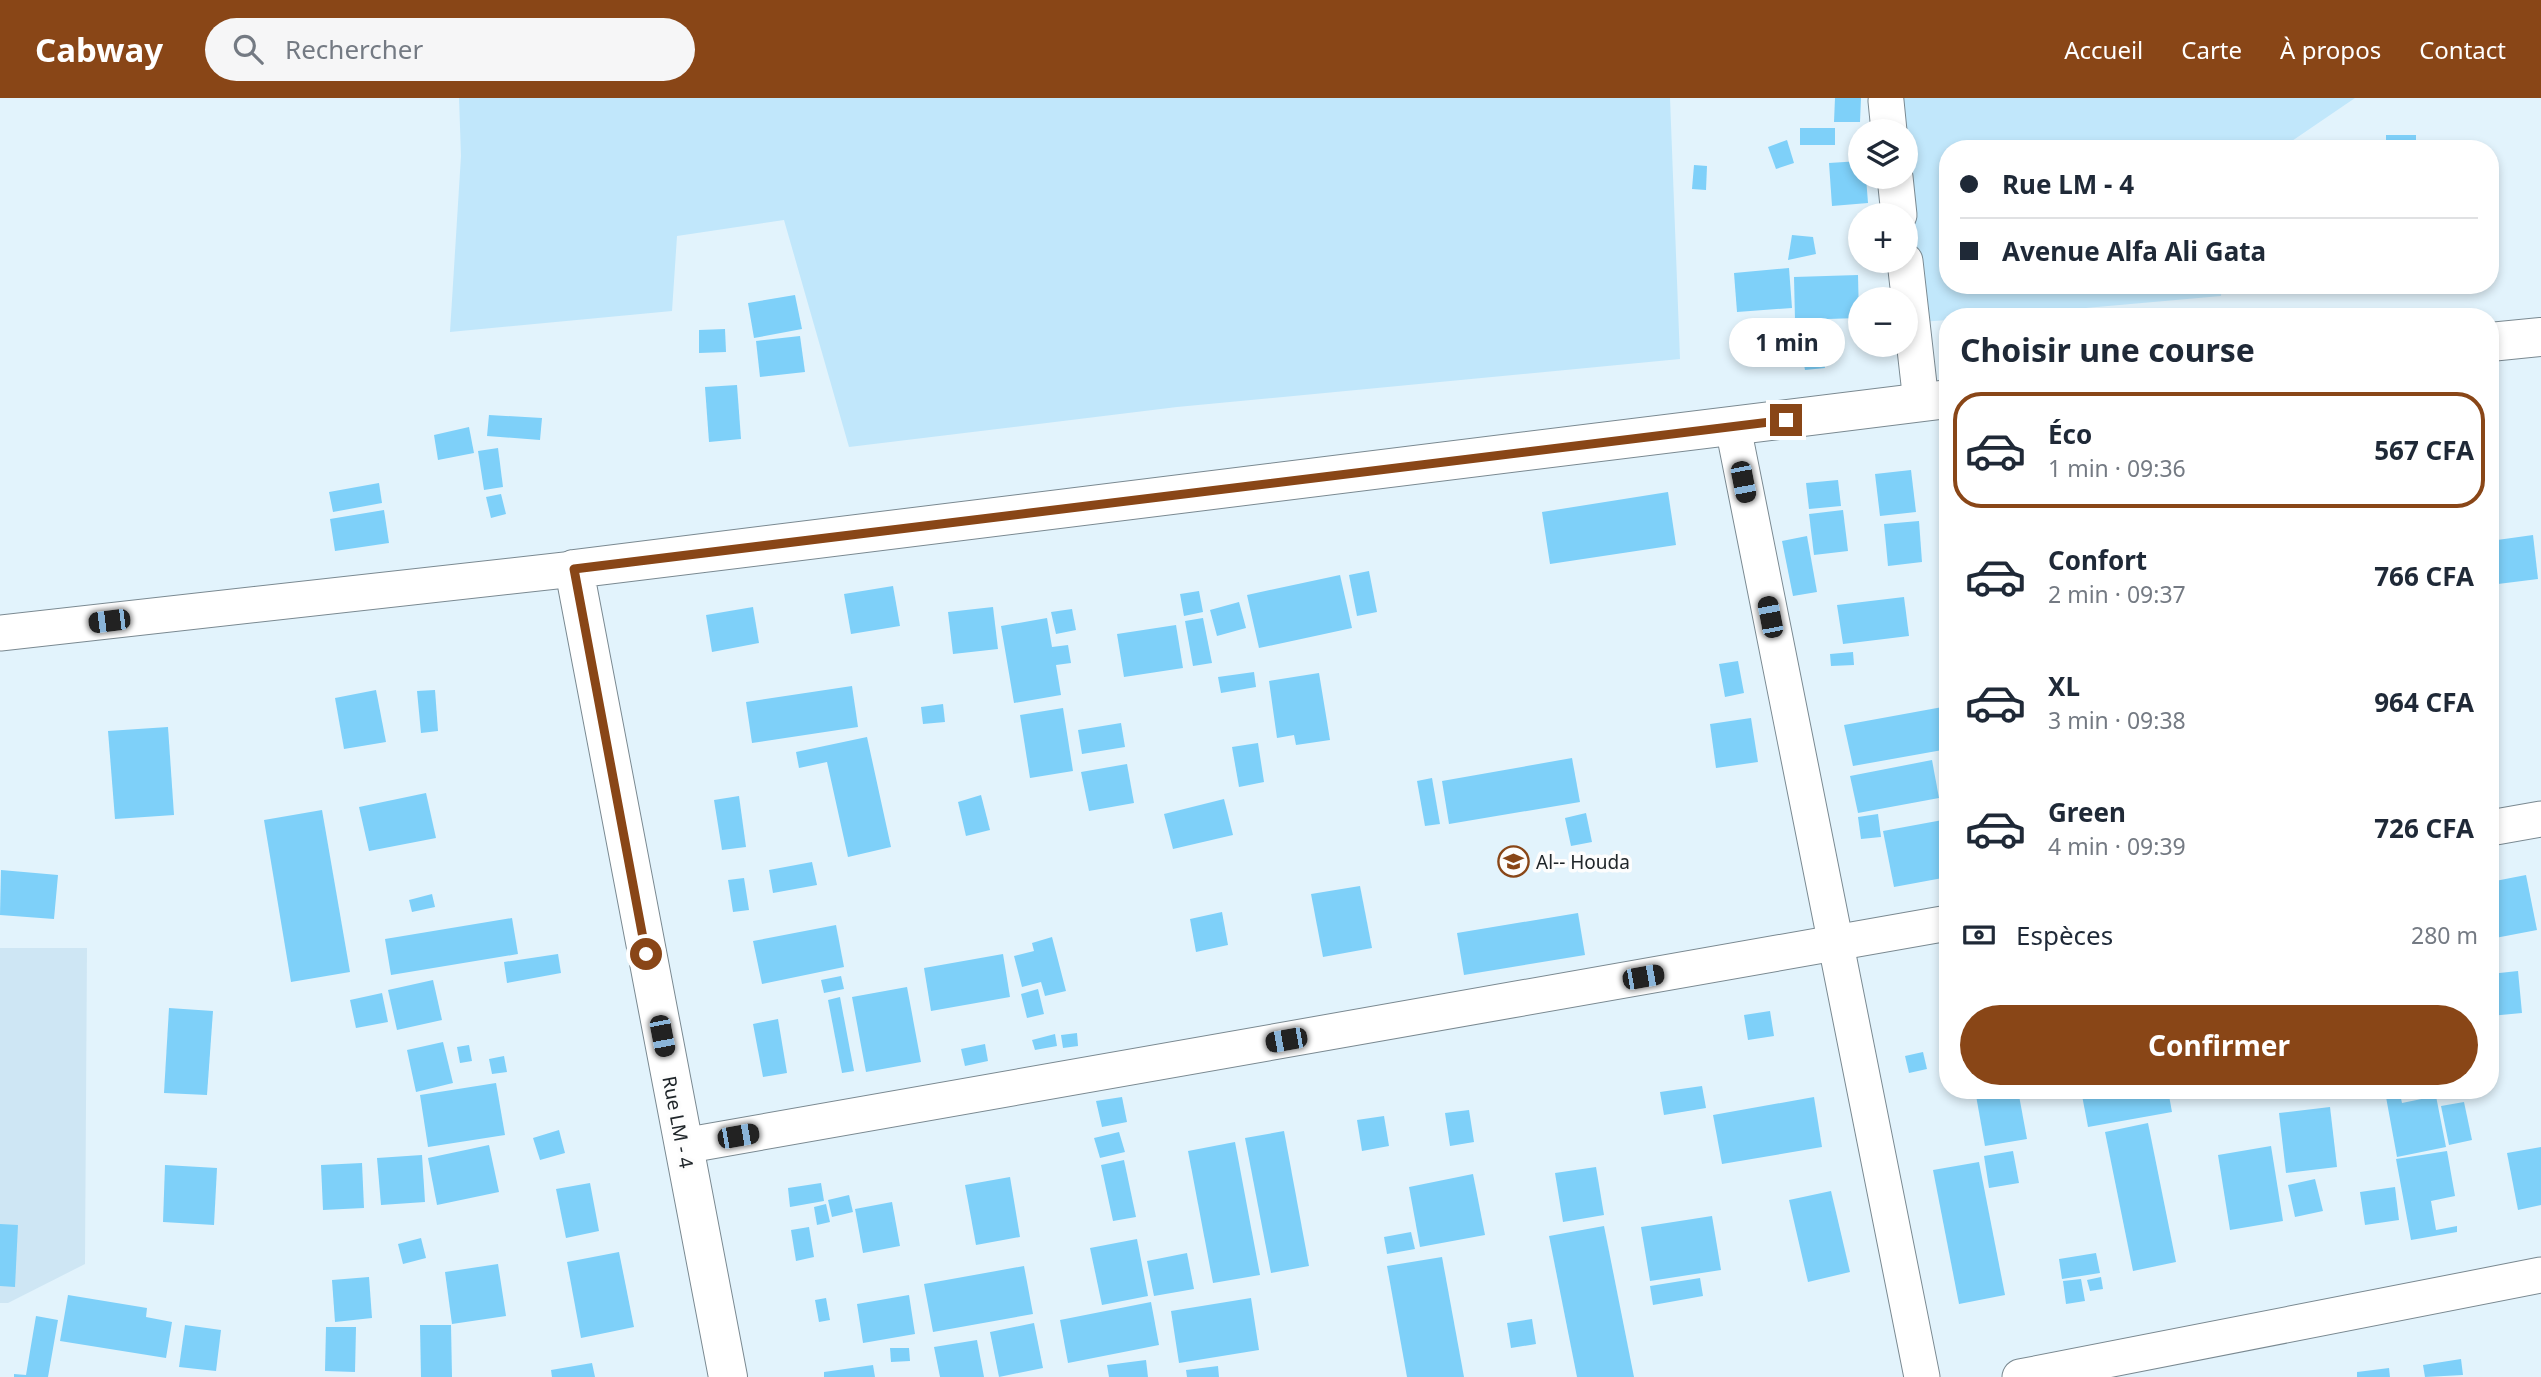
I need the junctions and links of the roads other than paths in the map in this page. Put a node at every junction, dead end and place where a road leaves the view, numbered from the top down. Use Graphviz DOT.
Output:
graph roads {
  1 [pos="1907,273"];
  2 [pos="2541,337"];
  3 [pos="2499,341"];
  4 [pos="1934,401"];
  5 [pos="1732,428"];
  6 [pos="574,569"];
  7 [pos="0,633"];
  8 [pos="2541,819"];
  9 [pos="2499,826"];
  10 [pos="1939,925"];
  11 [pos="1835,943"];
  12 [pos="683,1146"];
  13 [pos="2541,1275"];
  14 [pos="728,1377"];
  15 [pos="1922,1377"];
  16 [pos="2020,1377"];
  1 -- 4 [label="street"];
  2 -- 3 [label="street"];
  4 -- 5 [label="street"];
  5 -- 6 [label="street"];
  5 -- 11 [label="street"];
  6 -- 7 [label="street"];
  6 -- 12 [label="street, Rue LM - 4"];
  8 -- 9 [label="street"];
  10 -- 11 [label="street"];
  11 -- 12 [label="street"];
  11 -- 15 [label="street"];
  12 -- 14 [label="street, Rue LM - 4"];
  13 -- 16 [label="street"];
}
